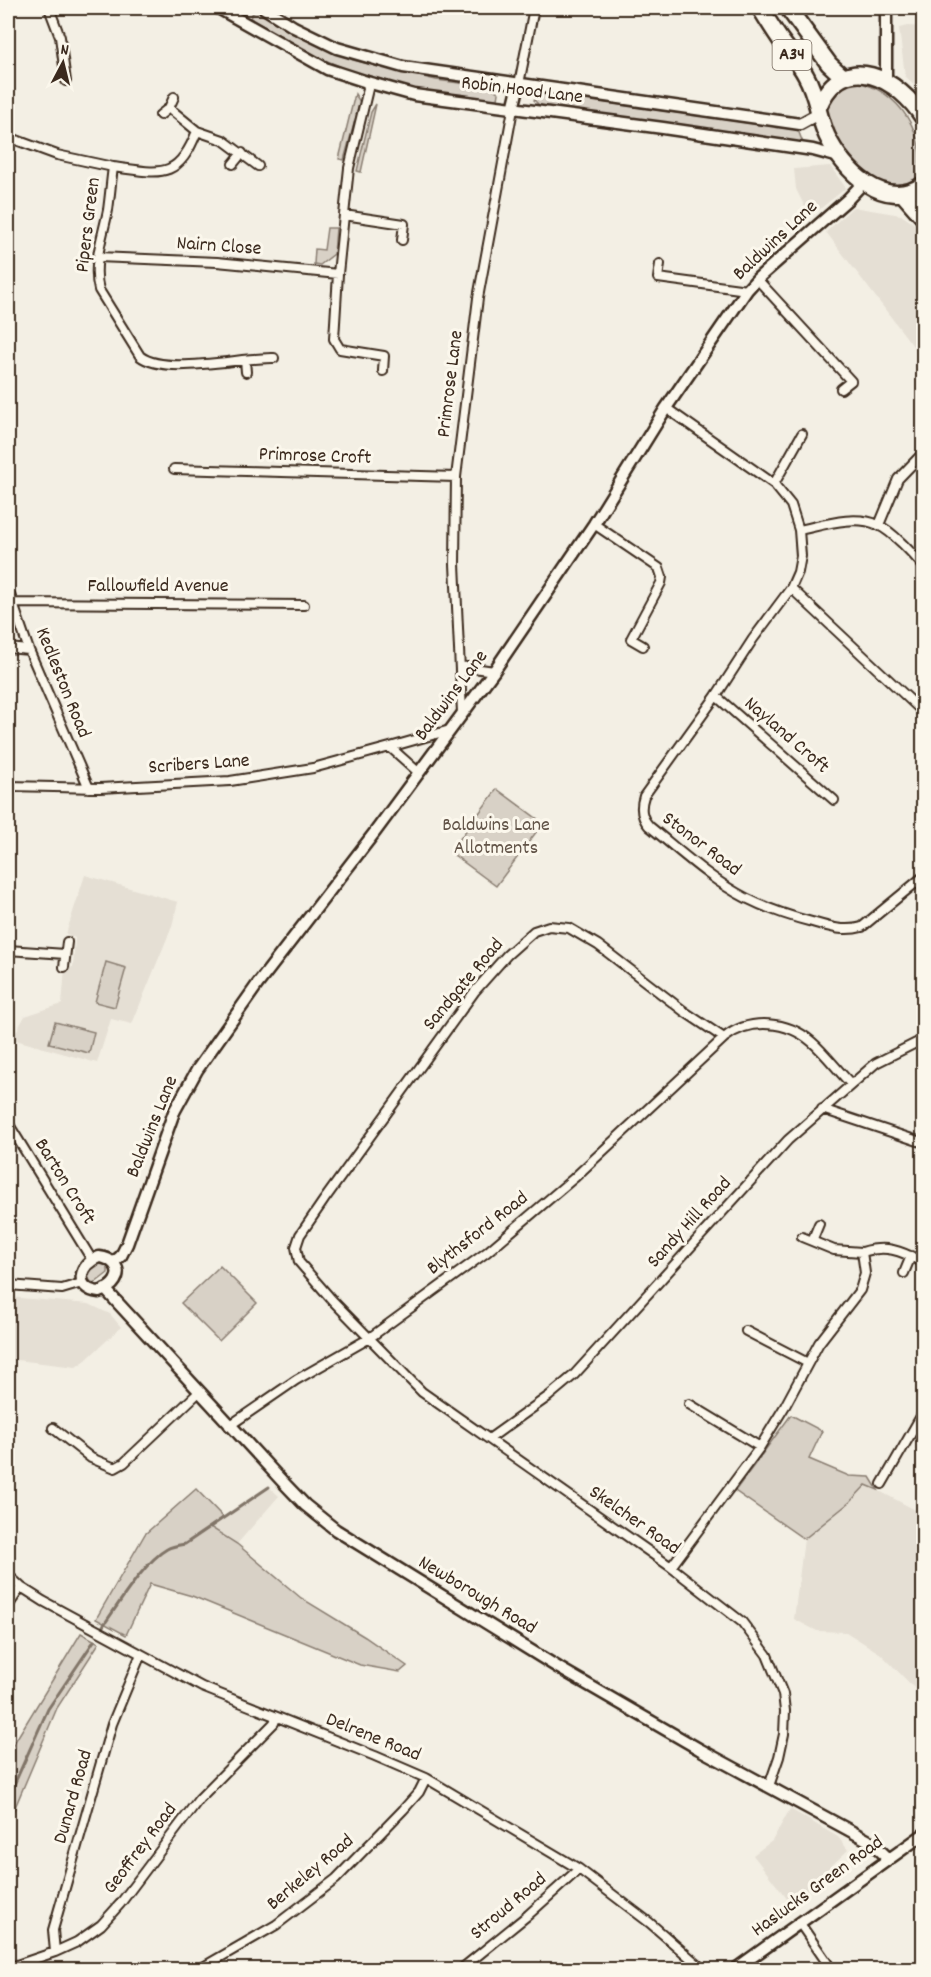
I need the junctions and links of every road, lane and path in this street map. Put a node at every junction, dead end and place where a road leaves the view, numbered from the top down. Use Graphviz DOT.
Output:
graph roads {
  1 [pos="49,8"];
  2 [pos="218,8"];
  3 [pos="264,8"];
  4 [pos="534,8"];
  5 [pos="759,8"];
  6 [pos="788,8"];
  7 [pos="886,8"];
  8 [pos="842,76"];
  9 [pos="66,81"];
  10 [pos="367,82"];
  11 [pos="886,83"];
  12 [pos="519,84"];
  13 [pos="174,97"];
  14 [pos="169,108"];
  15 [pos="513,109"];
  16 [pos="819,109"];
  17 [pos="922,111"];
  18 [pos="160,115"];
  19 [pos="197,131"];
  20 [pos="8,137"];
  21 [pos="242,153"];
  22 [pos="839,157"];
  23 [pos="232,164"];
  24 [pos="258,166"];
  25 [pos="113,167"];
  26 [pos="864,182"];
  27 [pos="924,184"];
  28 [pos="903,194"];
  29 [pos="344,215"];
  30 [pos="924,218"];
  31 [pos="402,240"];
  32 [pos="98,257"];
  33 [pos="660,264"];
  34 [pos="338,274"];
  35 [pos="757,279"];
  36 [pos="747,290"];
  37 [pos="274,358"];
  38 [pos="245,360"];
  39 [pos="382,371"];
  40 [pos="246,372"];
  41 [pos="841,389"];
  42 [pos="666,408"];
  43 [pos="802,434"];
  44 [pos="924,452"];
  45 [pos="174,469"];
  46 [pos="456,477"];
  47 [pos="774,484"];
  48 [pos="594,525"];
  49 [pos="879,525"];
  50 [pos="799,530"];
  51 [pos="924,567"];
  52 [pos="791,588"];
  53 [pos="8,589"];
  54 [pos="12,603"];
  55 [pos="304,604"];
  56 [pos="643,646"];
  57 [pos="8,648"];
  58 [pos="29,650"];
  59 [pos="460,666"];
  60 [pos="494,671"];
  61 [pos="716,696"];
  62 [pos="462,712"];
  63 [pos="924,713"];
  64 [pos="450,730"];
  65 [pos="390,747"];
  66 [pos="418,772"];
  67 [pos="8,786"];
  68 [pos="89,788"];
  69 [pos="834,800"];
  70 [pos="924,876"];
  71 [pos="67,942"];
  72 [pos="8,950"];
  73 [pos="65,954"];
  74 [pos="64,967"];
  75 [pos="724,1038"];
  76 [pos="924,1039"];
  77 [pos="851,1084"];
  78 [pos="822,1109"];
  79 [pos="8,1123"];
  80 [pos="924,1143"];
  81 [pos="819,1224"];
  82 [pos="802,1237"];
  83 [pos="812,1241"];
  84 [pos="862,1252"];
  85 [pos="911,1256"];
  86 [pos="92,1260"];
  87 [pos="114,1262"];
  88 [pos="922,1262"];
  89 [pos="904,1273"];
  90 [pos="82,1282"];
  91 [pos="8,1285"];
  92 [pos="105,1289"];
  93 [pos="746,1330"];
  94 [pos="368,1339"];
  95 [pos="807,1363"];
  96 [pos="199,1392"];
  97 [pos="689,1404"];
  98 [pos="924,1411"];
  99 [pos="229,1426"];
  100 [pos="53,1428"];
  101 [pos="489,1439"];
  102 [pos="760,1447"];
  103 [pos="882,1484"];
  104 [pos="671,1567"];
  105 [pos="8,1575"];
  106 [pos="21,1587"];
  107 [pos="8,1606"];
  108 [pos="141,1654"];
  109 [pos="276,1718"];
  110 [pos="426,1778"];
  111 [pos="769,1786"];
  112 [pos="924,1834"];
  113 [pos="888,1858"];
  114 [pos="579,1869"];
  115 [pos="799,1922"];
  116 [pos="55,1952"];
  117 [pos="8,1968"];
  118 [pos="198,1970"];
  119 [pos="460,1970"];
  120 [pos="704,1970"];
  121 [pos="734,1970"];
  122 [pos="832,1970"];
  1 -- 9 [label="street"];
  2 -- 10 [label="street, Robin Hood Lane"];
  3 -- 12 [label="street, Robin Hood Lane"];
  4 -- 12 [label="street"];
  5 -- 16 [label="highway, A34"];
  6 -- 8 [label="highway, A34"];
  7 -- 11 [label="street"];
  8 -- 11 [label="highway"];
  8 -- 16 [label="highway"];
  10 -- 15 [label="street, Robin Hood Lane"];
  10 -- 29 [label="street"];
  11 -- 17 [label="highway"];
  12 -- 15 [label="street"];
  12 -- 16 [label="street, Robin Hood Lane"];
  13 -- 14 [label="street"];
  14 -- 18 [label="street"];
  14 -- 19 [label="street"];
  15 -- 22 [label="street, Robin Hood Lane"];
  15 -- 46 [label="street, Primrose Lane"];
  16 -- 22 [label="highway"];
  19 -- 21 [label="street"];
  19 -- 25 [label="street"];
  20 -- 25 [label="street, Pipers Green"];
  21 -- 23 [label="street"];
  21 -- 24 [label="street"];
  22 -- 26 [label="highway"];
  25 -- 32 [label="street, Pipers Green"];
  26 -- 28 [label="highway"];
  26 -- 35 [label="street, Baldwins Lane"];
  27 -- 28 [label="highway"];
  28 -- 30 [label="highway"];
  29 -- 31 [label="street"];
  29 -- 34 [label="street"];
  32 -- 34 [label="street, Nairn Close"];
  32 -- 38 [label="street, Pipers Green"];
  33 -- 36 [label="street"];
  34 -- 39 [label="street"];
  35 -- 36 [label="street, Baldwins Lane"];
  35 -- 41 [label="street"];
  36 -- 42 [label="street, Baldwins Lane"];
  37 -- 38 [label="street, Pipers Green"];
  38 -- 40 [label="street"];
  42 -- 47 [label="street, Stonor Road"];
  42 -- 48 [label="street, Baldwins Lane"];
  43 -- 47 [label="street"];
  44 -- 49 [label="street"];
  45 -- 46 [label="street, Primrose Croft"];
  46 -- 59 [label="street, Primrose Lane"];
  47 -- 50 [label="street, Stonor Road"];
  48 -- 56 [label="street"];
  48 -- 60 [label="street, Baldwins Lane"];
  49 -- 50 [label="street"];
  49 -- 51 [label="street"];
  50 -- 52 [label="street, Stonor Road"];
  52 -- 61 [label="street, Stonor Road"];
  52 -- 63 [label="street"];
  53 -- 54 [label="street, Kedleston Road"];
  54 -- 55 [label="street, Fallowfield Avenue"];
  54 -- 58 [label="street, Kedleston Road"];
  57 -- 58 [label="street"];
  58 -- 68 [label="street, Kedleston Road"];
  59 -- 60 [label="street"];
  59 -- 62 [label="street, Primrose Lane"];
  60 -- 62 [label="street, Baldwins Lane"];
  61 -- 69 [label="street, Nayland Croft"];
  61 -- 70 [label="street, Stonor Road"];
  62 -- 64 [label="street, Baldwins Lane"];
  64 -- 65 [label="street, Scribers Lane"];
  64 -- 66 [label="street, Baldwins Lane"];
  65 -- 66 [label="street"];
  65 -- 68 [label="street, Scribers Lane"];
  66 -- 87 [label="street, Baldwins Lane"];
  67 -- 68 [label="street, Scribers Lane"];
  71 -- 73 [label="street"];
  72 -- 73 [label="street"];
  73 -- 74 [label="street"];
  75 -- 77 [label="street"];
  75 -- 94 [label="street, Blythsford Road"];
  75 -- 94 [label="street, Sandgate Road"];
  76 -- 77 [label="street, Sandy Hill Road"];
  77 -- 78 [label="street, Sandy Hill Road"];
  78 -- 80 [label="street"];
  78 -- 101 [label="street, Sandy Hill Road"];
  79 -- 86 [label="street, Barton Croft"];
  81 -- 83 [label="street"];
  82 -- 83 [label="street"];
  83 -- 84 [label="street"];
  84 -- 85 [label="street"];
  84 -- 95 [label="street"];
  85 -- 88 [label="street"];
  85 -- 89 [label="street"];
  86 -- 87 [label="street"];
  86 -- 90 [label="street"];
  87 -- 92 [label="street"];
  90 -- 91 [label="street"];
  90 -- 92 [label="street"];
  92 -- 96 [label="street, Newborough Road"];
  93 -- 95 [label="street"];
  94 -- 99 [label="street, Blythsford Road"];
  94 -- 101 [label="street, Skelcher Road"];
  95 -- 102 [label="street"];
  96 -- 99 [label="street, Newborough Road"];
  96 -- 100 [label="street"];
  97 -- 102 [label="street"];
  98 -- 103 [label="street"];
  99 -- 111 [label="street, Newborough Road"];
  101 -- 104 [label="street, Skelcher Road"];
  102 -- 104 [label="street"];
  104 -- 111 [label="street, Skelcher Road"];
  105 -- 106 [label="street, Delrene Road"];
  106 -- 107 [label="street"];
  106 -- 108 [label="street, Delrene Road"];
  108 -- 109 [label="street, Delrene Road"];
  108 -- 116 [label="street, Dunard Road"];
  109 -- 110 [label="street, Delrene Road"];
  109 -- 116 [label="street, Geoffrey Road"];
  110 -- 114 [label="street, Delrene Road"];
  110 -- 118 [label="street, Berkeley Road"];
  111 -- 113 [label="street, Newborough Road"];
  112 -- 113 [label="street, Haslucks Green Road"];
  113 -- 115 [label="street, Haslucks Green Road"];
  114 -- 119 [label="street, Stroud Road"];
  114 -- 120 [label="street, Delrene Road"];
  115 -- 121 [label="street, Haslucks Green Road"];
  115 -- 122 [label="street"];
  116 -- 117 [label="street, Geoffrey Road"];
}
